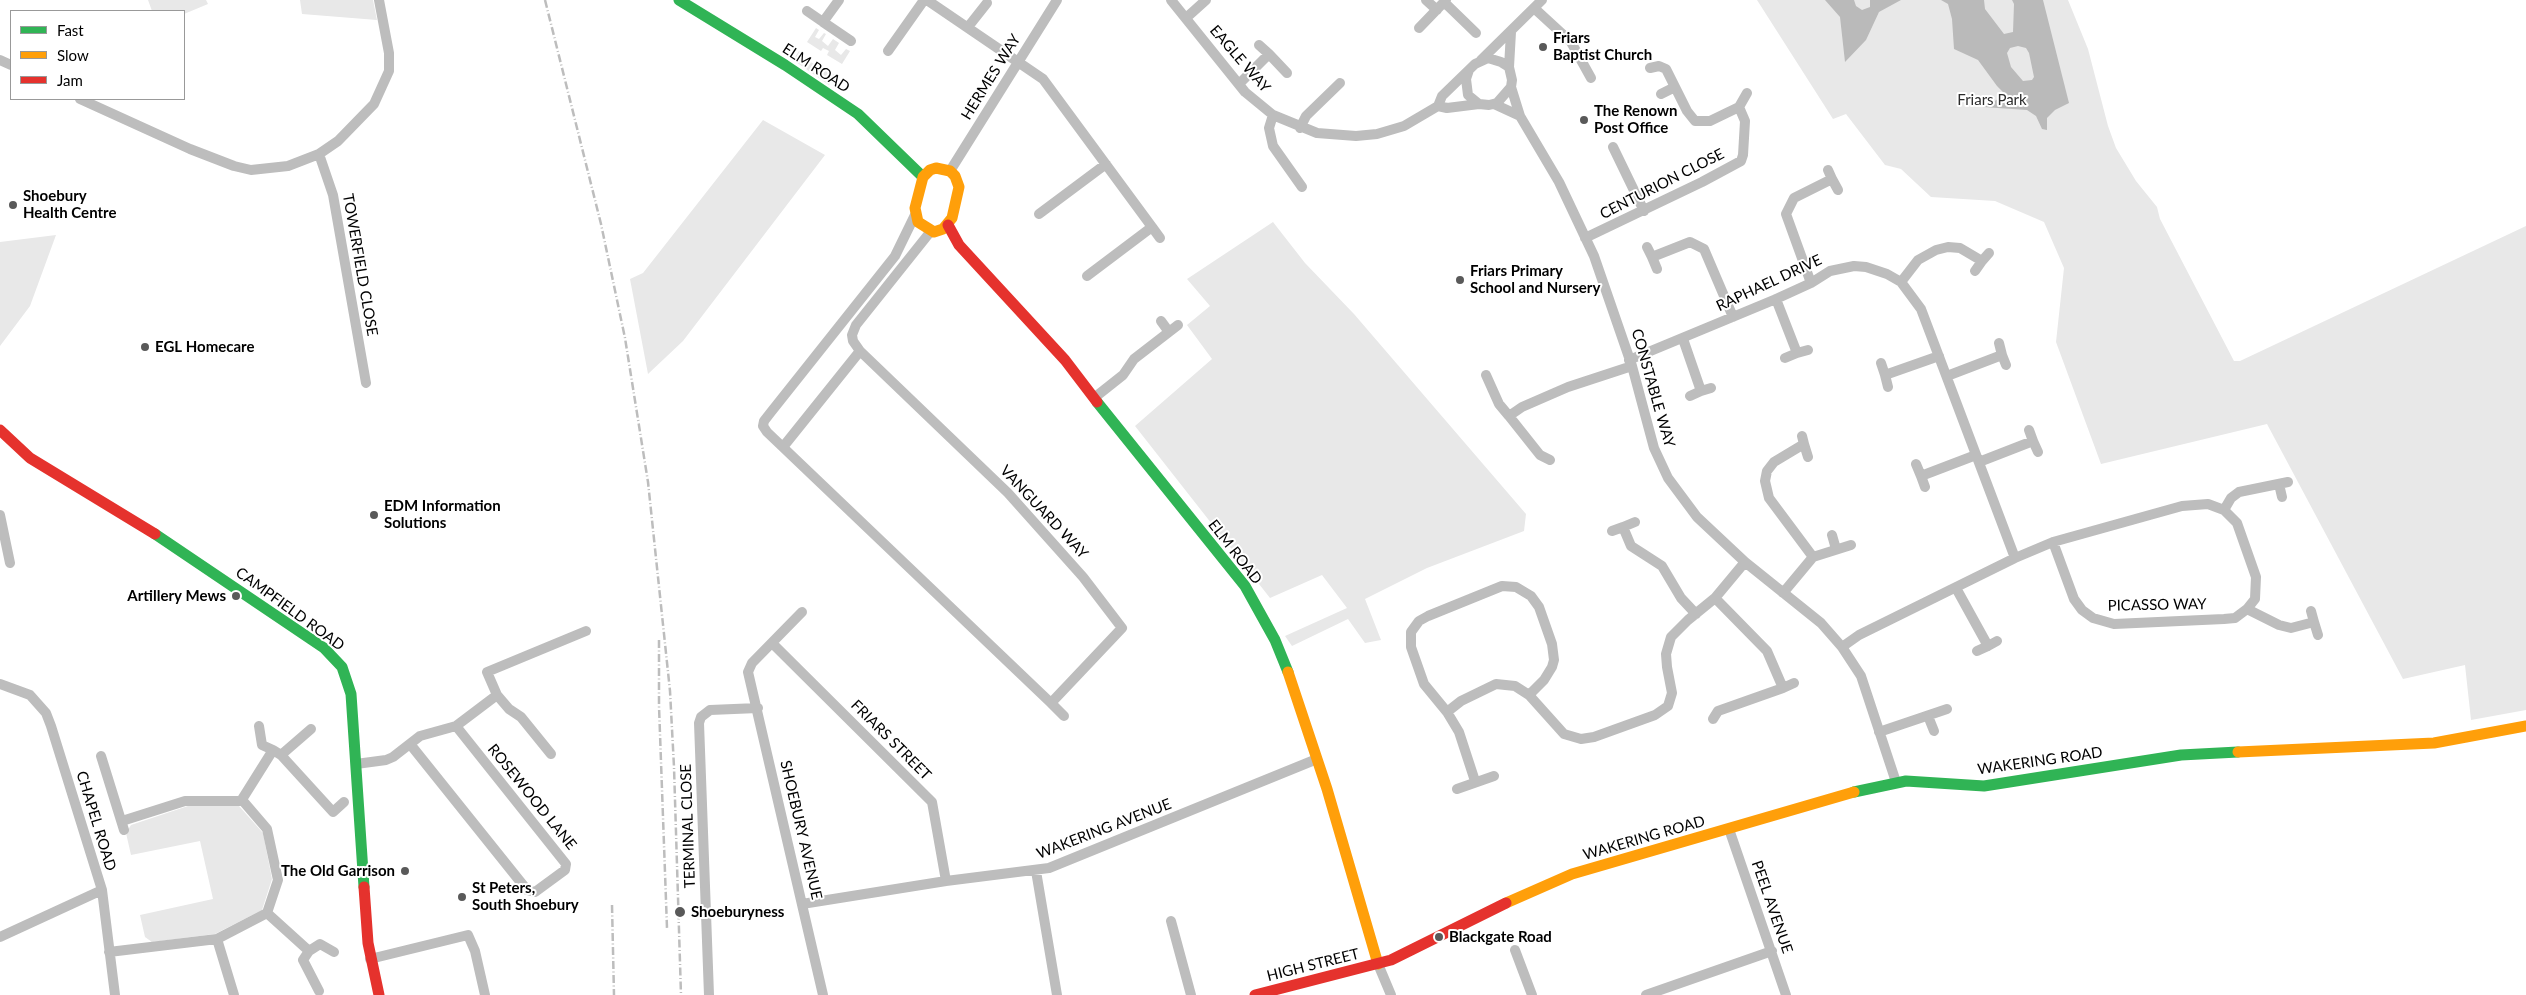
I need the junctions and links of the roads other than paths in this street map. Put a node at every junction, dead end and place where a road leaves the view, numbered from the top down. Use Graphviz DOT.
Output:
graph roads {
  1 [pos="379,0"];
  2 [pos="679,0"];
  3 [pos="838,0"];
  4 [pos="926,0"];
  5 [pos="1058,0"];
  6 [pos="1171,0"];
  7 [pos="1206,0"];
  8 [pos="1426,0"];
  9 [pos="1542,0"];
  10 [pos="1445,1"];
  11 [pos="987,3"];
  12 [pos="1534,8"];
  13 [pos="1436,10"];
  14 [pos="807,11"];
  15 [pos="1186,18"];
  16 [pos="823,22"];
  17 [pos="968,27"];
  18 [pos="1419,28"];
  19 [pos="1511,32"];
  20 [pos="1476,33"];
  21 [pos="852,42"];
  22 [pos="1260,44"];
  23 [pos="888,52"];
  24 [pos="1269,54"];
  25 [pos="1480,60"];
  26 [pos="1017,62"];
  27 [pos="1509,67"];
  28 [pos="1650,68"];
  29 [pos="1469,70"];
  30 [pos="1287,73"];
  31 [pos="1591,78"];
  32 [pos="1340,83"];
  33 [pos="1239,84"];
  34 [pos="1511,87"];
  35 [pos="1676,87"];
  36 [pos="1747,93"];
  37 [pos="1661,94"];
  38 [pos="82,100"];
  39 [pos="1479,104"];
  40 [pos="1494,104"];
  41 [pos="1438,106"];
  42 [pos="1739,106"];
  43 [pos="1273,115"];
  44 [pos="1520,116"];
  45 [pos="1300,128"];
  46 [pos="1613,147"];
  47 [pos="319,154"];
  48 [pos="1106,164"];
  49 [pos="950,171"];
  50 [pos="923,177"];
  51 [pos="1302,187"];
  52 [pos="1838,190"];
  53 [pos="1644,211"];
  54 [pos="1039,214"];
  55 [pos="915,215"];
  56 [pos="948,225"];
  57 [pos="1152,227"];
  58 [pos="931,231"];
  59 [pos="1160,238"];
  60 [pos="1586,238"];
  61 [pos="1647,247"];
  62 [pos="1652,257"];
  63 [pos="1657,269"];
  64 [pos="1975,271"];
  65 [pos="1087,276"];
  66 [pos="1900,282"];
  67 [pos="1811,283"];
  68 [pos="1776,300"];
  69 [pos="857,302"];
  70 [pos="868,312"];
  71 [pos="1733,317"];
  72 [pos="1161,321"];
  73 [pos="1178,325"];
  74 [pos="1169,332"];
  75 [pos="1683,339"];
  76 [pos="1999,343"];
  77 [pos="1808,350"];
  78 [pos="860,351"];
  79 [pos="1797,353"];
  80 [pos="1939,356"];
  81 [pos="1786,358"];
  82 [pos="1631,363"];
  83 [pos="1881,364"];
  84 [pos="1486,375"];
  85 [pos="1885,375"];
  86 [pos="1947,376"];
  87 [pos="366,384"];
  88 [pos="1888,387"];
  89 [pos="1712,388"];
  90 [pos="1701,391"];
  91 [pos="1690,396"];
  92 [pos="1094,398"];
  93 [pos="1510,416"];
  94 [pos="2029,430"];
  95 [pos="1,433"];
  96 [pos="2033,441"];
  97 [pos="783,447"];
  98 [pos="2038,452"];
  99 [pos="1808,457"];
  100 [pos="1978,459"];
  101 [pos="1550,460"];
  102 [pos="1916,464"];
  103 [pos="1921,476"];
  104 [pos="1924,487"];
  105 [pos="2282,497"];
  106 [pos="2224,510"];
  107 [pos="0,515"];
  108 [pos="1635,522"];
  109 [pos="1623,527"];
  110 [pos="1612,531"];
  111 [pos="1832,535"];
  112 [pos="2054,542"];
  113 [pos="1851,545"];
  114 [pos="1836,549"];
  115 [pos="1813,557"];
  116 [pos="2015,558"];
  117 [pos="1745,562"];
  118 [pos="10,563"];
  119 [pos="1956,588"];
  120 [pos="1783,593"];
  121 [pos="1714,598"];
  122 [pos="2248,609"];
  123 [pos="802,612"];
  124 [pos="2311,612"];
  125 [pos="1696,614"];
  126 [pos="2314,622"];
  127 [pos="586,631"];
  128 [pos="2318,635"];
  129 [pos="772,642"];
  130 [pos="1842,647"];
  131 [pos="1977,651"];
  132 [pos="1794,683"];
  133 [pos="0,684"];
  134 [pos="1783,688"];
  135 [pos="497,695"];
  136 [pos="1528,695"];
  137 [pos="1051,703"];
  138 [pos="758,708"];
  139 [pos="1947,709"];
  140 [pos="1447,712"];
  141 [pos="1064,716"];
  142 [pos="1928,716"];
  143 [pos="1713,719"];
  144 [pos="259,726"];
  145 [pos="456,726"];
  146 [pos="2526,726"];
  147 [pos="311,728"];
  148 [pos="1934,731"];
  149 [pos="1879,732"];
  150 [pos="410,744"];
  151 [pos="277,752"];
  152 [pos="551,754"];
  153 [pos="101,756"];
  154 [pos="1317,759"];
  155 [pos="356,764"];
  156 [pos="1494,776"];
  157 [pos="1475,782"];
  158 [pos="1896,782"];
  159 [pos="1457,790"];
  160 [pos="185,801"];
  161 [pos="241,801"];
  162 [pos="344,802"];
  163 [pos="186,813"];
  164 [pos="1729,829"];
  165 [pos="1036,871"];
  166 [pos="946,881"];
  167 [pos="102,890"];
  168 [pos="802,904"];
  169 [pos="267,913"];
  170 [pos="1171,921"];
  171 [pos="0,937"];
  172 [pos="217,939"];
  173 [pos="1515,950"];
  174 [pos="309,951"];
  175 [pos="1772,951"];
  176 [pos="109,952"];
  177 [pos="334,952"];
  178 [pos="370,959"];
  179 [pos="1378,964"];
  180 [pos="319,991"];
  181 [pos="115,995"];
  182 [pos="234,995"];
  183 [pos="379,995"];
  184 [pos="485,995"];
  185 [pos="709,995"];
  186 [pos="823,995"];
  187 [pos="1057,995"];
  188 [pos="1191,995"];
  189 [pos="1255,995"];
  190 [pos="1391,995"];
  191 [pos="1532,995"];
  192 [pos="1646,995"];
  193 [pos="1786,995"];
  1 -- 47 [label="street"];
  2 -- 50 [label="street, ELM ROAD"];
  3 -- 16 [label="street"];
  4 -- 17 [label="street"];
  4 -- 23 [label="street"];
  5 -- 26 [label="street, HERMES WAY"];
  6 -- 15 [label="street, EAGLE WAY"];
  7 -- 15 [label="street"];
  8 -- 13 [label="street"];
  9 -- 12 [label="street"];
  10 -- 13 [label="street"];
  10 -- 20 [label="street"];
  11 -- 17 [label="street"];
  12 -- 19 [label="street"];
  12 -- 31 [label="street"];
  13 -- 18 [label="street"];
  14 -- 16 [label="street"];
  15 -- 33 [label="street, EAGLE WAY"];
  16 -- 21 [label="street"];
  17 -- 26 [label="street"];
  19 -- 25 [label="street"];
  19 -- 27 [label="street"];
  22 -- 24 [label="street"];
  24 -- 30 [label="street"];
  24 -- 33 [label="street"];
  25 -- 27 [label="street"];
  25 -- 29 [label="street"];
  26 -- 48 [label="street"];
  26 -- 49 [label="street, HERMES WAY"];
  27 -- 34 [label="street"];
  28 -- 35 [label="street"];
  29 -- 39 [label="street"];
  29 -- 41 [label="street, EAGLE WAY"];
  32 -- 45 [label="street"];
  33 -- 43 [label="street, EAGLE WAY"];
  34 -- 40 [label="street"];
  34 -- 44 [label="street, CONSTABLE WAY"];
  35 -- 37 [label="street"];
  35 -- 42 [label="street"];
  36 -- 42 [label="street"];
  38 -- 47 [label="street"];
  39 -- 40 [label="street"];
  39 -- 41 [label="street"];
  40 -- 44 [label="street"];
  41 -- 45 [label="street, EAGLE WAY"];
  42 -- 53 [label="street, CENTURION CLOSE"];
  43 -- 45 [label="street, EAGLE WAY"];
  43 -- 51 [label="street"];
  44 -- 60 [label="street, CONSTABLE WAY"];
  46 -- 53 [label="street"];
  47 -- 87 [label="street, TOWERFIELD CLOSE"];
  48 -- 54 [label="street"];
  48 -- 57 [label="street"];
  49 -- 50 [label="street"];
  49 -- 56 [label="street"];
  50 -- 55 [label="street"];
  52 -- 67 [label="street"];
  53 -- 60 [label="street, CENTURION CLOSE"];
  55 -- 58 [label="street"];
  55 -- 69 [label="street"];
  56 -- 58 [label="street"];
  56 -- 92 [label="street, ELM ROAD"];
  57 -- 59 [label="street"];
  57 -- 65 [label="street"];
  58 -- 70 [label="street"];
  60 -- 82 [label="street, CONSTABLE WAY"];
  61 -- 62 [label="street"];
  62 -- 63 [label="street"];
  62 -- 71 [label="street"];
  64 -- 66 [label="street"];
  66 -- 67 [label="street, RAPHAEL DRIVE"];
  66 -- 80 [label="street, RAPHAEL DRIVE"];
  67 -- 68 [label="street, RAPHAEL DRIVE"];
  68 -- 71 [label="street, RAPHAEL DRIVE"];
  68 -- 79 [label="street"];
  69 -- 70 [label="street"];
  69 -- 97 [label="street"];
  70 -- 78 [label="street"];
  71 -- 75 [label="street, RAPHAEL DRIVE"];
  72 -- 74 [label="street"];
  73 -- 74 [label="street"];
  74 -- 92 [label="street"];
  75 -- 82 [label="street, RAPHAEL DRIVE"];
  75 -- 90 [label="street"];
  76 -- 86 [label="street"];
  77 -- 79 [label="street"];
  78 -- 97 [label="street"];
  78 -- 137 [label="street, VANGUARD WAY"];
  79 -- 81 [label="street"];
  80 -- 85 [label="street"];
  80 -- 86 [label="street, RAPHAEL DRIVE"];
  82 -- 93 [label="street, RAPHAEL DRIVE"];
  82 -- 117 [label="street, CONSTABLE WAY"];
  83 -- 85 [label="street"];
  84 -- 93 [label="street"];
  85 -- 88 [label="street"];
  86 -- 100 [label="street, RAPHAEL DRIVE"];
  89 -- 90 [label="street"];
  90 -- 91 [label="street"];
  92 -- 154 [label="street, ELM ROAD"];
  93 -- 101 [label="street"];
  94 -- 96 [label="street"];
  95 -- 155 [label="street, CAMPFIELD ROAD"];
  96 -- 98 [label="street"];
  96 -- 100 [label="street"];
  97 -- 137 [label="street"];
  99 -- 115 [label="street"];
  100 -- 103 [label="street"];
  100 -- 116 [label="street, RAPHAEL DRIVE"];
  102 -- 103 [label="street"];
  103 -- 104 [label="street"];
  105 -- 106 [label="street"];
  106 -- 112 [label="street"];
  106 -- 122 [label="street"];
  107 -- 118 [label="street"];
  108 -- 109 [label="street"];
  109 -- 110 [label="street"];
  109 -- 125 [label="street"];
  111 -- 114 [label="street"];
  112 -- 116 [label="street"];
  112 -- 122 [label="street, PICASSO WAY"];
  113 -- 114 [label="street"];
  114 -- 115 [label="street"];
  115 -- 120 [label="street"];
  116 -- 119 [label="street"];
  117 -- 120 [label="street, CONSTABLE WAY"];
  117 -- 121 [label="street"];
  119 -- 130 [label="street"];
  119 -- 131 [label="street"];
  120 -- 130 [label="street, CONSTABLE WAY"];
  121 -- 125 [label="street"];
  121 -- 134 [label="street"];
  122 -- 126 [label="street"];
  123 -- 129 [label="street"];
  124 -- 126 [label="street"];
  125 -- 136 [label="street"];
  126 -- 128 [label="street"];
  127 -- 135 [label="street"];
  129 -- 138 [label="street, SHOEBURY AVENUE"];
  129 -- 166 [label="street, FRIARS STREET"];
  130 -- 149 [label="street, CONSTABLE WAY"];
  132 -- 134 [label="street"];
  133 -- 167 [label="street, CHAPEL ROAD"];
  134 -- 143 [label="street"];
  135 -- 145 [label="street"];
  135 -- 152 [label="street"];
  136 -- 140 [label="street"];
  136 -- 140 [label="street"];
  137 -- 141 [label="street"];
  138 -- 168 [label="street, SHOEBURY AVENUE"];
  138 -- 185 [label="street, TERMINAL CLOSE"];
  139 -- 142 [label="street"];
  140 -- 157 [label="street"];
  142 -- 148 [label="street"];
  142 -- 149 [label="street"];
  144 -- 151 [label="street"];
  145 -- 150 [label="street"];
  145 -- 150 [label="street, ROSEWOOD LANE"];
  146 -- 158 [label="street, WAKERING ROAD"];
  147 -- 151 [label="street"];
  149 -- 158 [label="street, CONSTABLE WAY"];
  150 -- 155 [label="street"];
  151 -- 161 [label="street"];
  151 -- 162 [label="street"];
  153 -- 160 [label="street"];
  154 -- 165 [label="street, WAKERING AVENUE"];
  154 -- 179 [label="street, ELM ROAD"];
  155 -- 178 [label="street, CAMPFIELD ROAD"];
  156 -- 157 [label="street"];
  157 -- 159 [label="street"];
  158 -- 164 [label="street, WAKERING ROAD"];
  160 -- 161 [label="street"];
  160 -- 163 [label="street"];
  161 -- 169 [label="street"];
  164 -- 175 [label="street, PEEL AVENUE"];
  164 -- 179 [label="street, WAKERING ROAD"];
  165 -- 166 [label="street, WAKERING AVENUE"];
  165 -- 187 [label="street"];
  166 -- 168 [label="street, WAKERING AVENUE"];
  167 -- 171 [label="street"];
  167 -- 176 [label="street, CHAPEL ROAD"];
  168 -- 186 [label="street, SHOEBURY AVENUE"];
  169 -- 172 [label="street"];
  169 -- 174 [label="street"];
  170 -- 188 [label="street"];
  172 -- 176 [label="street"];
  172 -- 182 [label="street"];
  173 -- 191 [label="street"];
  174 -- 177 [label="street"];
  174 -- 180 [label="street"];
  175 -- 192 [label="street"];
  175 -- 193 [label="street, PEEL AVENUE"];
  176 -- 181 [label="street, CHAPEL ROAD"];
  178 -- 183 [label="street, CAMPFIELD ROAD"];
  178 -- 184 [label="street"];
  179 -- 189 [label="street, HIGH STREET"];
  179 -- 190 [label="street"];
}
